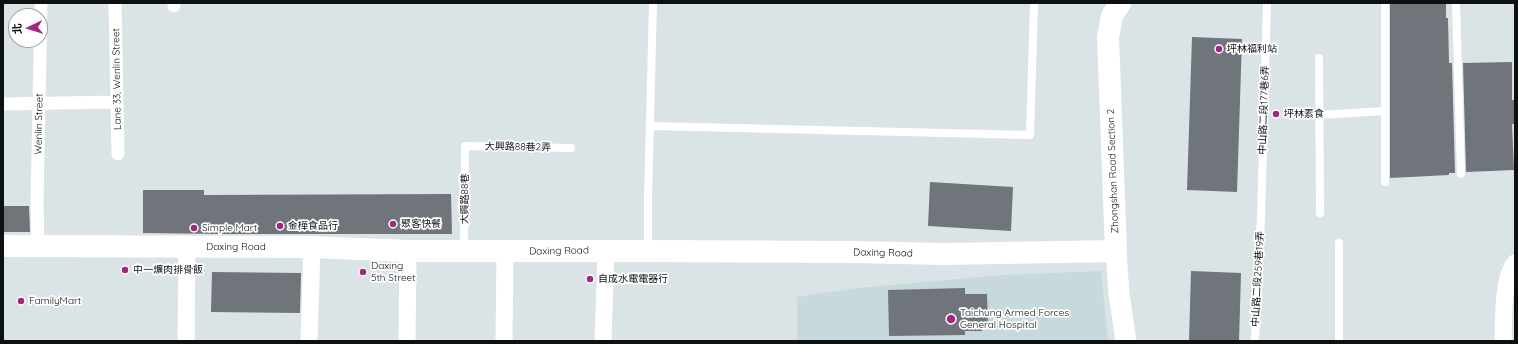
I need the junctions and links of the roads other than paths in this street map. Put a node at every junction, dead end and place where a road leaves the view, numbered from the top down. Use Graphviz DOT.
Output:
graph roads {
  1 [pos="41,3"];
  2 [pos="115,3"];
  3 [pos="653,3"];
  4 [pos="1034,3"];
  5 [pos="1120,3"];
  6 [pos="1267,3"];
  7 [pos="1385,3"];
  8 [pos="1456,3"];
  9 [pos="1319,58"];
  10 [pos="117,102"];
  11 [pos="39,103"];
  12 [pos="3,104"];
  13 [pos="1384,111"];
  14 [pos="1319,115"];
  15 [pos="650,126"];
  16 [pos="465,146"];
  17 [pos="572,148"];
  18 [pos="118,154"];
  19 [pos="1461,174"];
  20 [pos="1385,182"];
  21 [pos="1320,212"];
  22 [pos="1261,217"];
  23 [pos="1339,243"];
  24 [pos="3,246"];
  25 [pos="38,246"];
  26 [pos="186,246"];
  27 [pos="312,247"];
  28 [pos="408,251"];
  29 [pos="606,251"];
  30 [pos="648,251"];
  31 [pos="1116,251"];
  32 [pos="464,252"];
  33 [pos="505,252"];
  34 [pos="1515,263"];
  35 [pos="186,341"];
  36 [pos="309,341"];
  37 [pos="407,341"];
  38 [pos="504,341"];
  39 [pos="603,341"];
  40 [pos="1126,341"];
  41 [pos="1255,341"];
  42 [pos="1339,341"];
  43 [pos="1503,341"];
  1 -- 11 [label="street, Wenlin Street"];
  2 -- 10 [label="street, Lane 33, Wenlin Street"];
  3 -- 15 [label="lane"];
  4 -- 15 [label="lane"];
  5 -- 31 [label="main road, Zhongshan Road Section 2"];
  6 -- 22 [label="lane, 中山路二段177巷6弄"];
  7 -- 13 [label="lane"];
  8 -- 19 [label="lane"];
  9 -- 14 [label="lane"];
  10 -- 11 [label="street"];
  10 -- 18 [label="street, Lane 33, Wenlin Street"];
  11 -- 12 [label="street"];
  11 -- 25 [label="street, Wenlin Street"];
  13 -- 14 [label="lane"];
  13 -- 20 [label="lane"];
  14 -- 21 [label="lane"];
  15 -- 30 [label="lane"];
  16 -- 17 [label="lane, 大興路88巷2弄"];
  16 -- 32 [label="lane, 大興路88巷"];
  22 -- 41 [label="lane, 中山路二段259巷19弄"];
  23 -- 42 [label="lane"];
  24 -- 25 [label="main road, Daxing Road"];
  25 -- 26 [label="main road, Daxing Road"];
  26 -- 27 [label="main road, Daxing Road"];
  26 -- 35 [label="street"];
  27 -- 28 [label="main road, Daxing Road"];
  27 -- 36 [label="street"];
  28 -- 32 [label="main road, Daxing Road"];
  28 -- 37 [label="street"];
  29 -- 30 [label="main road, Daxing Road"];
  29 -- 33 [label="main road, Daxing Road"];
  29 -- 39 [label="street"];
  30 -- 31 [label="main road, Daxing Road"];
  31 -- 40 [label="street, Zhongshan Road Section 2"];
  32 -- 33 [label="main road, Daxing Road"];
  33 -- 38 [label="street"];
  34 -- 43 [label="street"];
}
